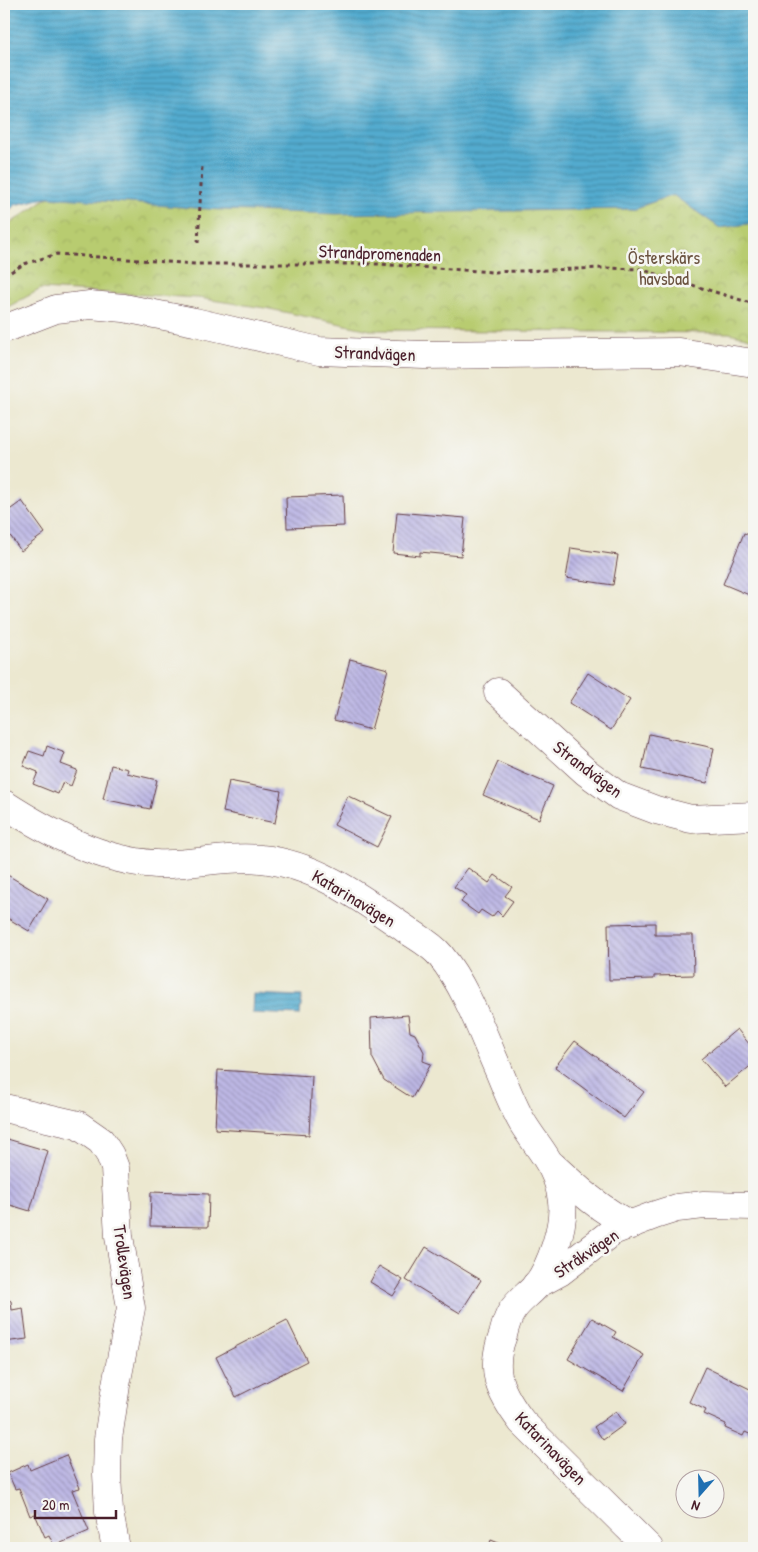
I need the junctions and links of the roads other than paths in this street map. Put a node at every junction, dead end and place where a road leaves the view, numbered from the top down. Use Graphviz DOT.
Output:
graph roads {
  1 [pos="4,329"];
  2 [pos="754,363"];
  3 [pos="498,692"];
  4 [pos="4,804"];
  5 [pos="754,816"];
  6 [pos="4,1108"];
  7 [pos="553,1166"];
  8 [pos="754,1206"];
  9 [pos="631,1225"];
  10 [pos="536,1285"];
  11 [pos="116,1548"];
  12 [pos="649,1548"];
  1 -- 2 [label="street, Strandvägen"];
  3 -- 5 [label="street, Strandvägen"];
  4 -- 7 [label="street, Katarinavägen"];
  6 -- 11 [label="street, Trollevägen"];
  7 -- 9 [label="street, Katarinavägen"];
  7 -- 10 [label="street, Katarinavägen"];
  8 -- 9 [label="street, Stråkvägen"];
  9 -- 10 [label="street, Stråkvägen"];
  10 -- 12 [label="street, Katarinavägen"];
}
